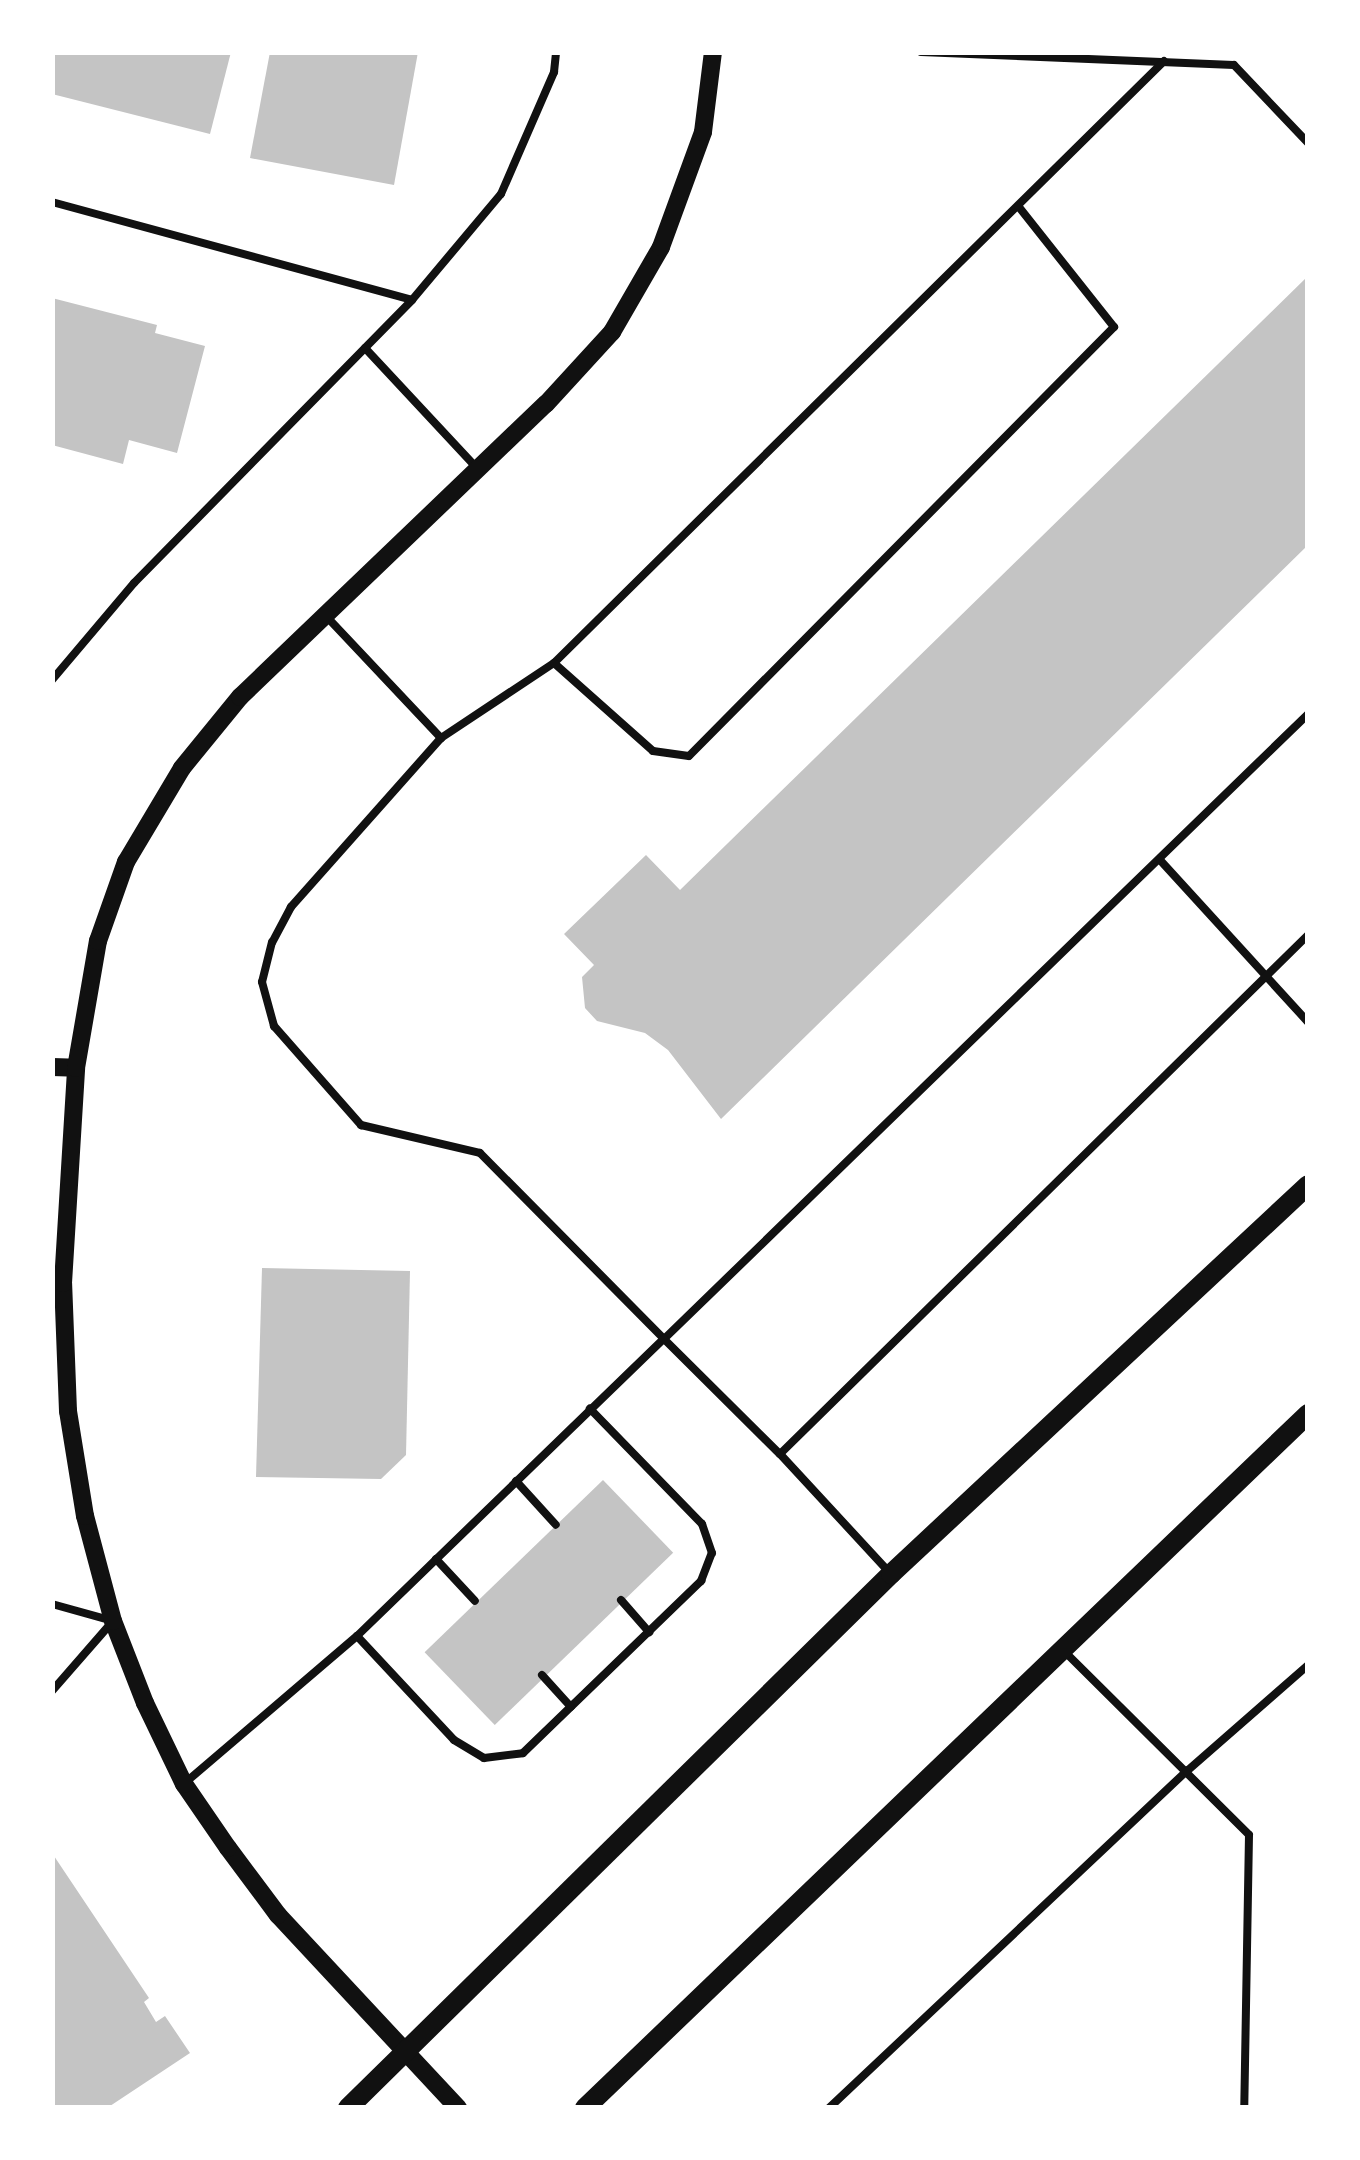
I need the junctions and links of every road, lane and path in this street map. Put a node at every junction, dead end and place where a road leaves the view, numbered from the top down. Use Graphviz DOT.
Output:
graph roads {
  1 [pos="556,52"];
  2 [pos="712,52"];
  3 [pos="922,52"];
  4 [pos="1164,60"];
  5 [pos="1308,143"];
  6 [pos="52,202"];
  7 [pos="1018,206"];
  8 [pos="412,300"];
  9 [pos="365,348"];
  10 [pos="478,469"];
  11 [pos="324,614"];
  12 [pos="554,663"];
  13 [pos="52,680"];
  14 [pos="1308,714"];
  15 [pos="442,738"];
  16 [pos="1160,860"];
  17 [pos="1308,935"];
  18 [pos="1265,977"];
  19 [pos="1308,1022"];
  20 [pos="52,1068"];
  21 [pos="76,1068"];
  22 [pos="1308,1185"];
  23 [pos="664,1339"];
  24 [pos="590,1409"];
  25 [pos="1308,1414"];
  26 [pos="780,1454"];
  27 [pos="516,1481"];
  28 [pos="556,1525"];
  29 [pos="436,1558"];
  30 [pos="892,1574"];
  31 [pos="621,1600"];
  32 [pos="475,1601"];
  33 [pos="52,1604"];
  34 [pos="113,1621"];
  35 [pos="649,1632"];
  36 [pos="357,1636"];
  37 [pos="1060,1647"];
  38 [pos="1308,1665"];
  39 [pos="542,1675"];
  40 [pos="52,1691"];
  41 [pos="571,1706"];
  42 [pos="1187,1771"];
  43 [pos="184,1784"];
  44 [pos="404,2052"];
  45 [pos="348,2108"];
  46 [pos="458,2108"];
  47 [pos="585,2108"];
  48 [pos="829,2108"];
  49 [pos="1244,2108"];
  1 -- 8 [label="lane"];
  2 -- 10 [label="street"];
  3 -- 4 [label="lane"];
  4 -- 5 [label="lane"];
  4 -- 7 [label="lane"];
  6 -- 8 [label="lane"];
  7 -- 12 [label="lane"];
  7 -- 12 [label="lane"];
  8 -- 9 [label="lane"];
  9 -- 10 [label="lane"];
  9 -- 13 [label="lane"];
  10 -- 11 [label="street"];
  11 -- 15 [label="lane"];
  11 -- 21 [label="street"];
  12 -- 15 [label="lane"];
  14 -- 16 [label="lane"];
  15 -- 23 [label="lane"];
  16 -- 18 [label="lane"];
  16 -- 23 [label="lane"];
  17 -- 18 [label="lane"];
  18 -- 19 [label="lane"];
  18 -- 26 [label="lane"];
  20 -- 21 [label="street"];
  21 -- 34 [label="street"];
  22 -- 30 [label="main road"];
  23 -- 24 [label="lane"];
  23 -- 26 [label="lane"];
  24 -- 27 [label="lane"];
  24 -- 35 [label="lane"];
  25 -- 37 [label="main road"];
  26 -- 30 [label="lane"];
  27 -- 28 [label="lane"];
  27 -- 29 [label="lane"];
  29 -- 32 [label="lane"];
  29 -- 36 [label="lane"];
  30 -- 44 [label="main road"];
  31 -- 35 [label="lane"];
  33 -- 34 [label="lane"];
  34 -- 40 [label="lane"];
  34 -- 43 [label="street"];
  35 -- 41 [label="lane"];
  36 -- 41 [label="lane"];
  36 -- 43 [label="lane"];
  37 -- 42 [label="lane"];
  37 -- 47 [label="main road"];
  38 -- 42 [label="lane"];
  39 -- 41 [label="lane"];
  42 -- 48 [label="lane"];
  42 -- 49 [label="lane"];
  43 -- 44 [label="street"];
  44 -- 45 [label="main road"];
  44 -- 46 [label="street"];
}
